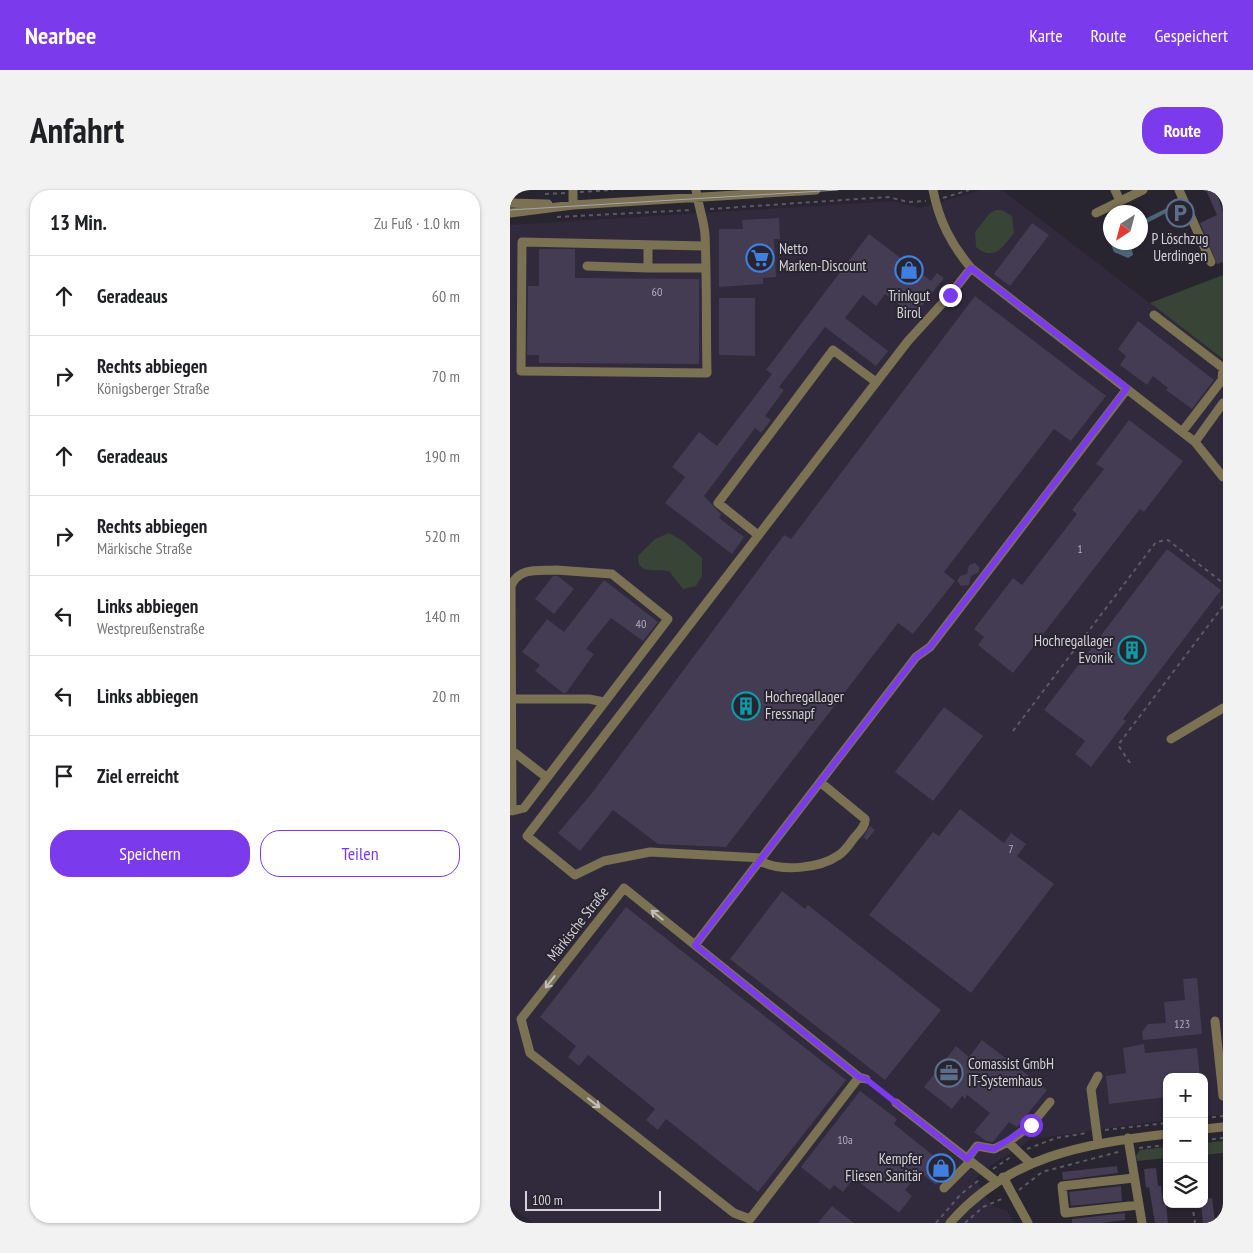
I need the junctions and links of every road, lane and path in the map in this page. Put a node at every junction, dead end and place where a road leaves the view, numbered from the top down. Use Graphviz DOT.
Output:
graph roads {
  1 [pos="613,190"];
  2 [pos="811,190"];
  3 [pos="816,190"];
  4 [pos="933,190"];
  5 [pos="969,190"];
  6 [pos="1114,190"];
  7 [pos="1143,190"];
  8 [pos="1179,190"];
  9 [pos="573,191"];
  10 [pos="737,192"];
  11 [pos="697,194"];
  12 [pos="537,195"];
  13 [pos="935,200"];
  14 [pos="1120,202"];
  15 [pos="510,203"];
  16 [pos="573,205"];
  17 [pos="700,210"];
  18 [pos="510,213"];
  19 [pos="1096,213"];
  20 [pos="556,217"];
  21 [pos="648,245"];
  22 [pos="705,246"];
  23 [pos="1210,262"];
  24 [pos="587,266"];
  25 [pos="648,268"];
  26 [pos="705,268"];
  27 [pos="971,268"];
  28 [pos="1154,315"];
  29 [pos="876,382"];
  30 [pos="1127,388"];
  31 [pos="1223,403"];
  32 [pos="1182,432"];
  33 [pos="1195,442"];
  34 [pos="1222,473"];
  35 [pos="758,535"];
  36 [pos="1223,582"];
  37 [pos="1223,606"];
  38 [pos="511,699"];
  39 [pos="604,702"];
  40 [pos="1223,708"];
  41 [pos="1013,731"];
  42 [pos="1171,739"];
  43 [pos="510,749"];
  44 [pos="1130,763"];
  45 [pos="546,777"];
  46 [pos="820,782"];
  47 [pos="761,860"];
  48 [pos="695,945"];
  49 [pos="1215,1021"];
  50 [pos="1098,1076"];
  51 [pos="863,1078"];
  52 [pos="1223,1096"];
  53 [pos="1050,1102"];
  54 [pos="896,1103"];
  55 [pos="1223,1116"];
  56 [pos="1208,1118"];
  57 [pos="1223,1127"];
  58 [pos="1208,1129"];
  59 [pos="1163,1134"];
  60 [pos="1128,1138"];
  61 [pos="1223,1138"];
  62 [pos="1208,1140"];
  63 [pos="1008,1142"];
  64 [pos="1098,1143"];
  65 [pos="1163,1145"];
  66 [pos="1129,1149"];
  67 [pos="969,1160"];
  68 [pos="1030,1163"];
  69 [pos="1134,1178"];
  70 [pos="999,1179"];
  71 [pos="944,1188"];
  72 [pos="1013,1193"];
  73 [pos="1139,1205"];
  74 [pos="1193,1208"];
  75 [pos="950,1223"];
  76 [pos="965,1223"];
  77 [pos="1028,1223"];
  78 [pos="1142,1223"];
  79 [pos="1195,1223"];
  1 -- 9 [label="path"];
  2 -- 3 [label="street"];
  2 -- 10 [label="street"];
  4 -- 13 [label="street"];
  5 -- 13 [label="path"];
  6 -- 14 [label="street"];
  7 -- 14 [label="street"];
  8 -- 23 [label="street"];
  9 -- 12 [label="path"];
  9 -- 16 [label="street"];
  10 -- 11 [label="street"];
  11 -- 16 [label="street"];
  11 -- 17 [label="street"];
  13 -- 17 [label="path"];
  13 -- 27 [label="street"];
  14 -- 19 [label="street"];
  15 -- 16 [label="street"];
  16 -- 18 [label="street"];
  17 -- 20 [label="path"];
  17 -- 22 [label="street"];
  21 -- 22 [label="street"];
  21 -- 25 [label="street"];
  21 -- 26 [label="street"];
  22 -- 26 [label="street"];
  24 -- 25 [label="street"];
  25 -- 26 [label="street"];
  27 -- 29 [label="street"];
  27 -- 30 [label="street"];
  28 -- 32 [label="street"];
  29 -- 35 [label="street"];
  29 -- 35 [label="street"];
  30 -- 32 [label="street"];
  30 -- 46 [label="street"];
  31 -- 33 [label="street"];
  32 -- 33 [label="street"];
  33 -- 34 [label="street"];
  35 -- 47 [label="street"];
  36 -- 41 [label="path"];
  37 -- 44 [label="path"];
  38 -- 39 [label="street"];
  38 -- 39 [label="street"];
  38 -- 43 [label="street"];
  39 -- 45 [label="street"];
  40 -- 42 [label="street"];
  43 -- 45 [label="street"];
  43 -- 45 [label="street"];
  46 -- 47 [label="street"];
  46 -- 47 [label="street"];
  47 -- 48 [label="street"];
  48 -- 51 [label="street"];
  48 -- 51 [label="street, Märkische Straße, one-way"];
  49 -- 52 [label="street"];
  50 -- 64 [label="street"];
  51 -- 54 [label="path"];
  53 -- 63 [label="street"];
  54 -- 67 [label="street"];
  55 -- 56 [label="path"];
  57 -- 58 [label="street"];
  59 -- 60 [label="street"];
  60 -- 64 [label="street"];
  60 -- 66 [label="street"];
  61 -- 62 [label="path"];
  63 -- 67 [label="street"];
  63 -- 68 [label="street"];
  64 -- 68 [label="street"];
  65 -- 66 [label="path"];
  66 -- 69 [label="street"];
  66 -- 72 [label="path"];
  67 -- 70 [label="street"];
  67 -- 71 [label="street"];
  68 -- 70 [label="street"];
  69 -- 73 [label="street"];
  69 -- 73 [label="street"];
  70 -- 72 [label="street"];
  70 -- 75 [label="street"];
  72 -- 76 [label="path"];
  72 -- 77 [label="street"];
  73 -- 78 [label="street"];
  74 -- 79 [label="path"];
}
